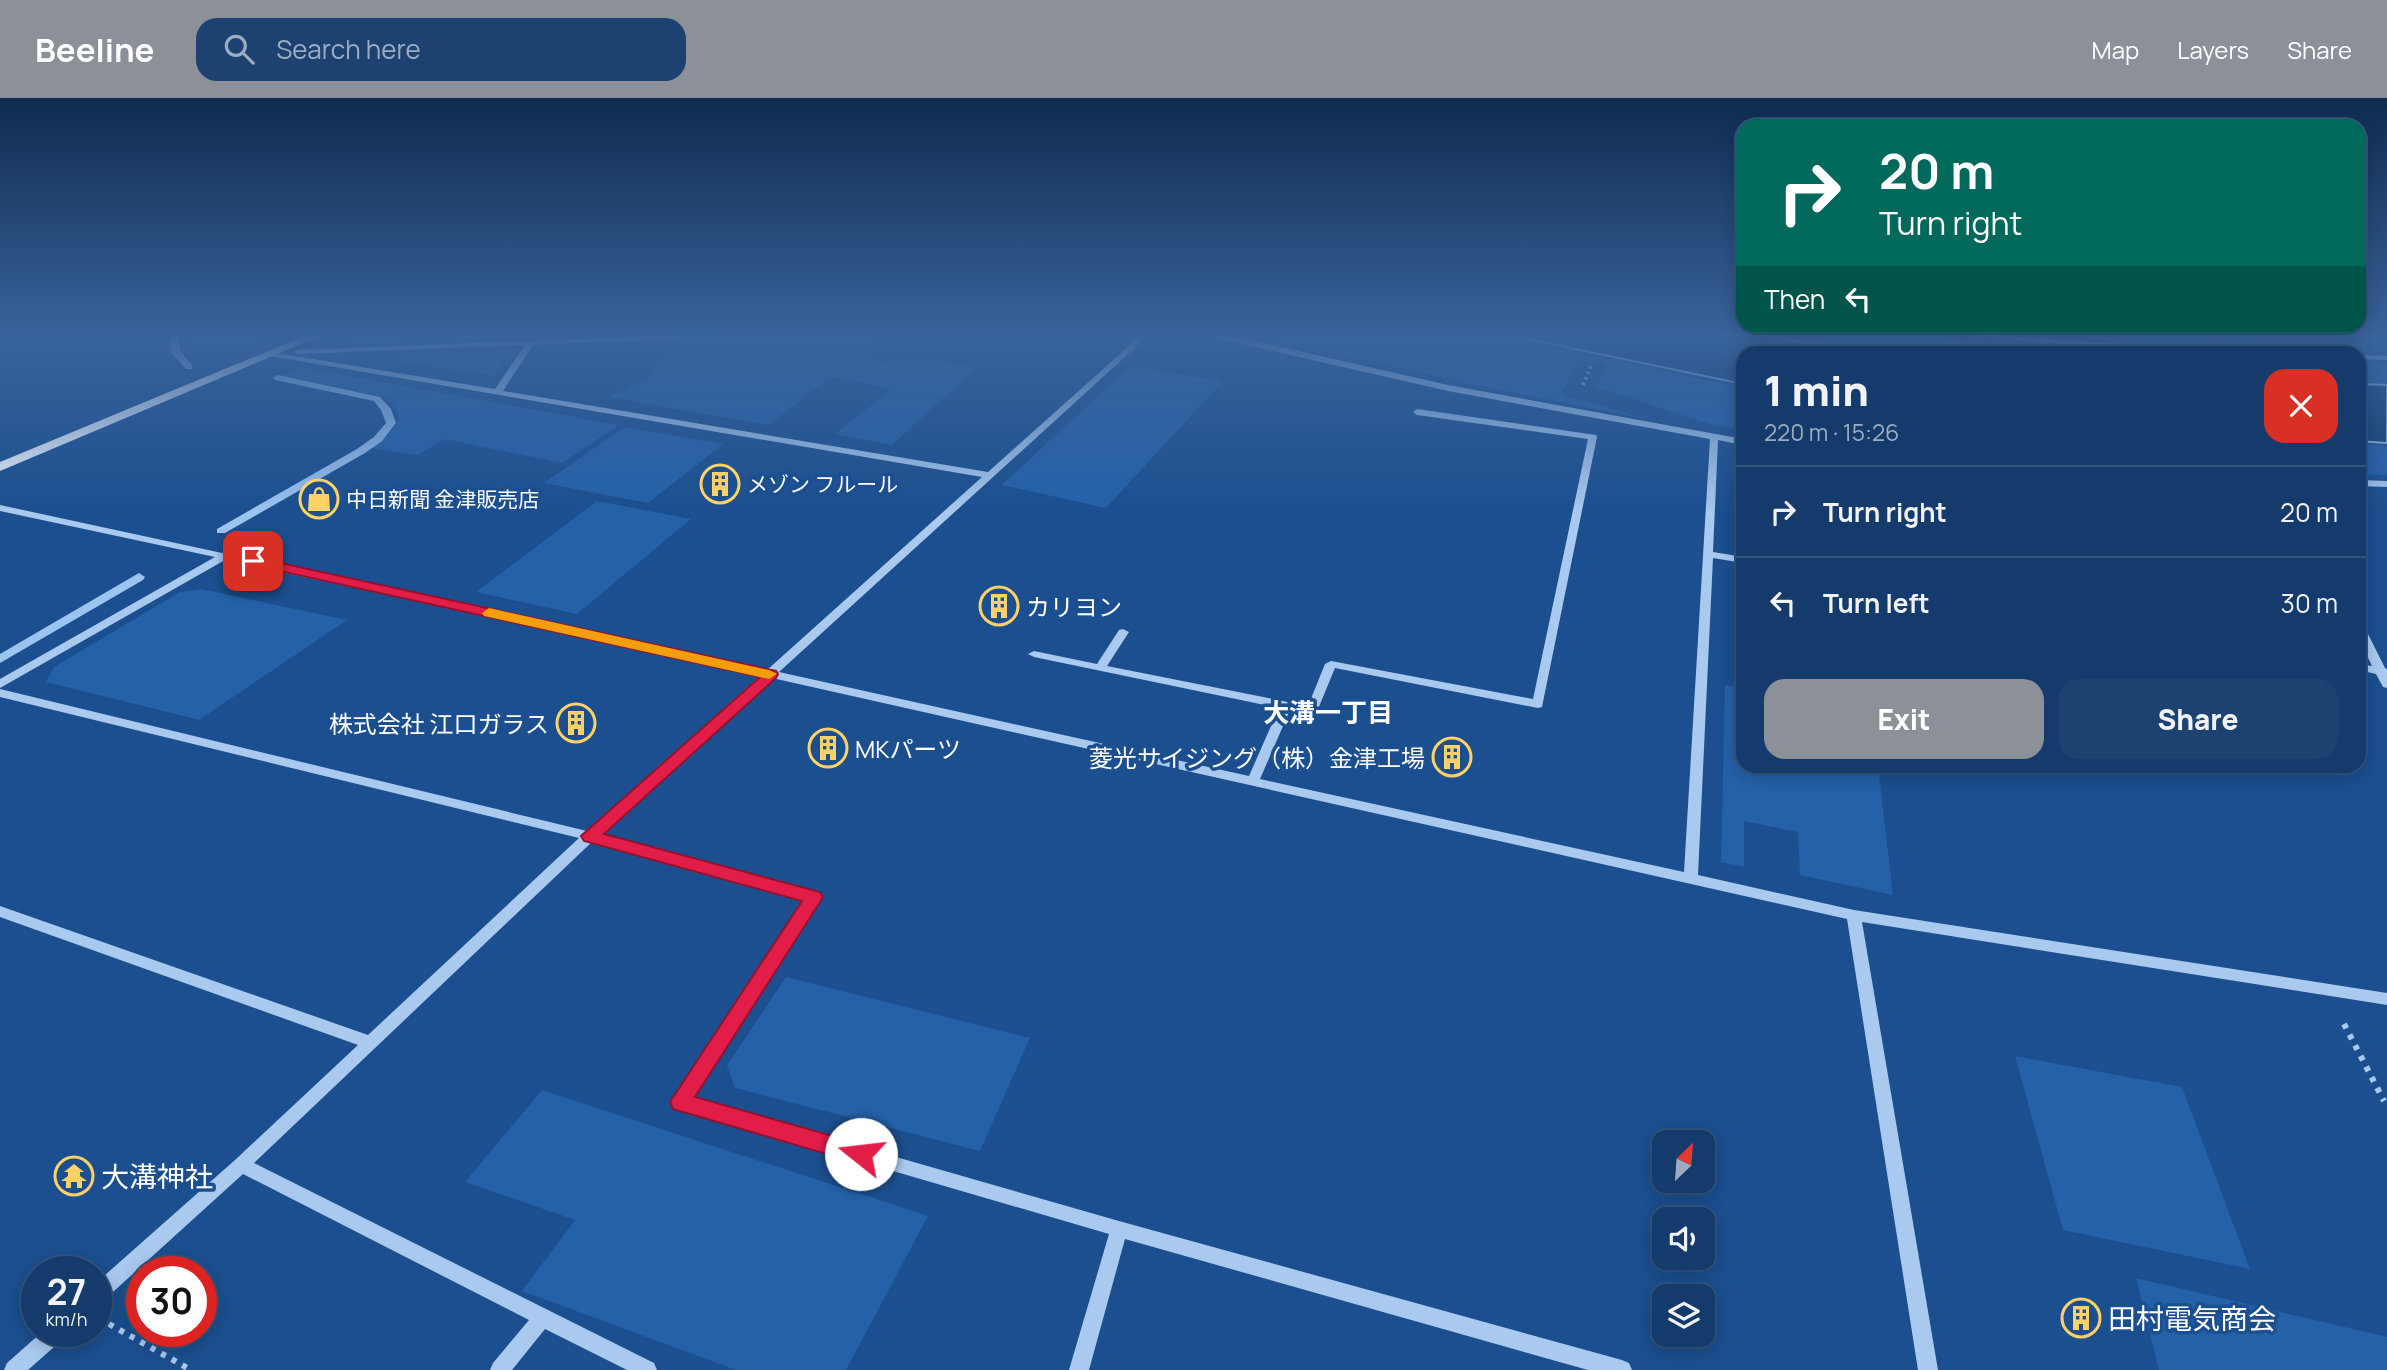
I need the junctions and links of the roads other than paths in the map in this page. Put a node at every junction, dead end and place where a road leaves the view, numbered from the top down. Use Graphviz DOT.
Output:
graph roads {
  1 [pos="174,394"];
  2 [pos="512,394"];
  3 [pos="1078,394"];
  4 [pos="1481,394"];
  5 [pos="1417,412"];
  6 [pos="1714,439"];
  7 [pos="1736,441"];
  8 [pos="0,467"];
  9 [pos="989,475"];
  10 [pos="2366,483"];
  11 [pos="2387,484"];
  12 [pos="0,508"];
  13 [pos="1707,554"];
  14 [pos="226,555"];
  15 [pos="1736,560"];
  16 [pos="1123,632"];
  17 [pos="2366,640"];
  18 [pos="1034,654"];
  19 [pos="1100,668"];
  20 [pos="2366,668"];
  21 [pos="2384,671"];
  22 [pos="771,674"];
  23 [pos="0,684"];
  24 [pos="2387,684"];
  25 [pos="0,693"];
  26 [pos="1286,706"];
  27 [pos="1253,781"];
  28 [pos="590,836"];
  29 [pos="1690,877"];
  30 [pos="0,911"];
  31 [pos="1854,915"];
  32 [pos="2387,999"];
  33 [pos="369,1042"];
  34 [pos="240,1165"];
  35 [pos="1119,1228"];
  36 [pos="112,1281"];
  37 [pos="542,1318"];
  38 [pos="39,1347"];
  39 [pos="14,1370"];
  40 [pos="500,1370"];
  41 [pos="647,1370"];
  42 [pos="1079,1370"];
  43 [pos="1622,1370"];
  44 [pos="1928,1370"];
  1 -- 8 [label="main road"];
  2 -- 9 [label="street"];
  3 -- 9 [label="street"];
  4 -- 6 [label="street"];
  5 -- 26 [label="street"];
  6 -- 7 [label="street"];
  6 -- 13 [label="street"];
  9 -- 22 [label="street"];
  10 -- 11 [label="street"];
  12 -- 14 [label="street"];
  13 -- 15 [label="street"];
  13 -- 29 [label="street"];
  14 -- 22 [label="street"];
  14 -- 23 [label="street"];
  16 -- 19 [label="street"];
  17 -- 21 [label="street"];
  18 -- 19 [label="street"];
  19 -- 26 [label="street"];
  20 -- 21 [label="street"];
  21 -- 24 [label="street"];
  22 -- 27 [label="street"];
  22 -- 28 [label="street"];
  25 -- 28 [label="street"];
  26 -- 27 [label="street"];
  27 -- 29 [label="street"];
  28 -- 33 [label="street"];
  28 -- 35 [label="street"];
  29 -- 31 [label="street"];
  30 -- 33 [label="street"];
  31 -- 32 [label="street"];
  31 -- 44 [label="street"];
  33 -- 34 [label="street"];
  34 -- 36 [label="street"];
  34 -- 37 [label="street"];
  35 -- 42 [label="street"];
  35 -- 43 [label="street"];
  37 -- 40 [label="street"];
  37 -- 41 [label="street"];
  38 -- 39 [label="street"];
}
